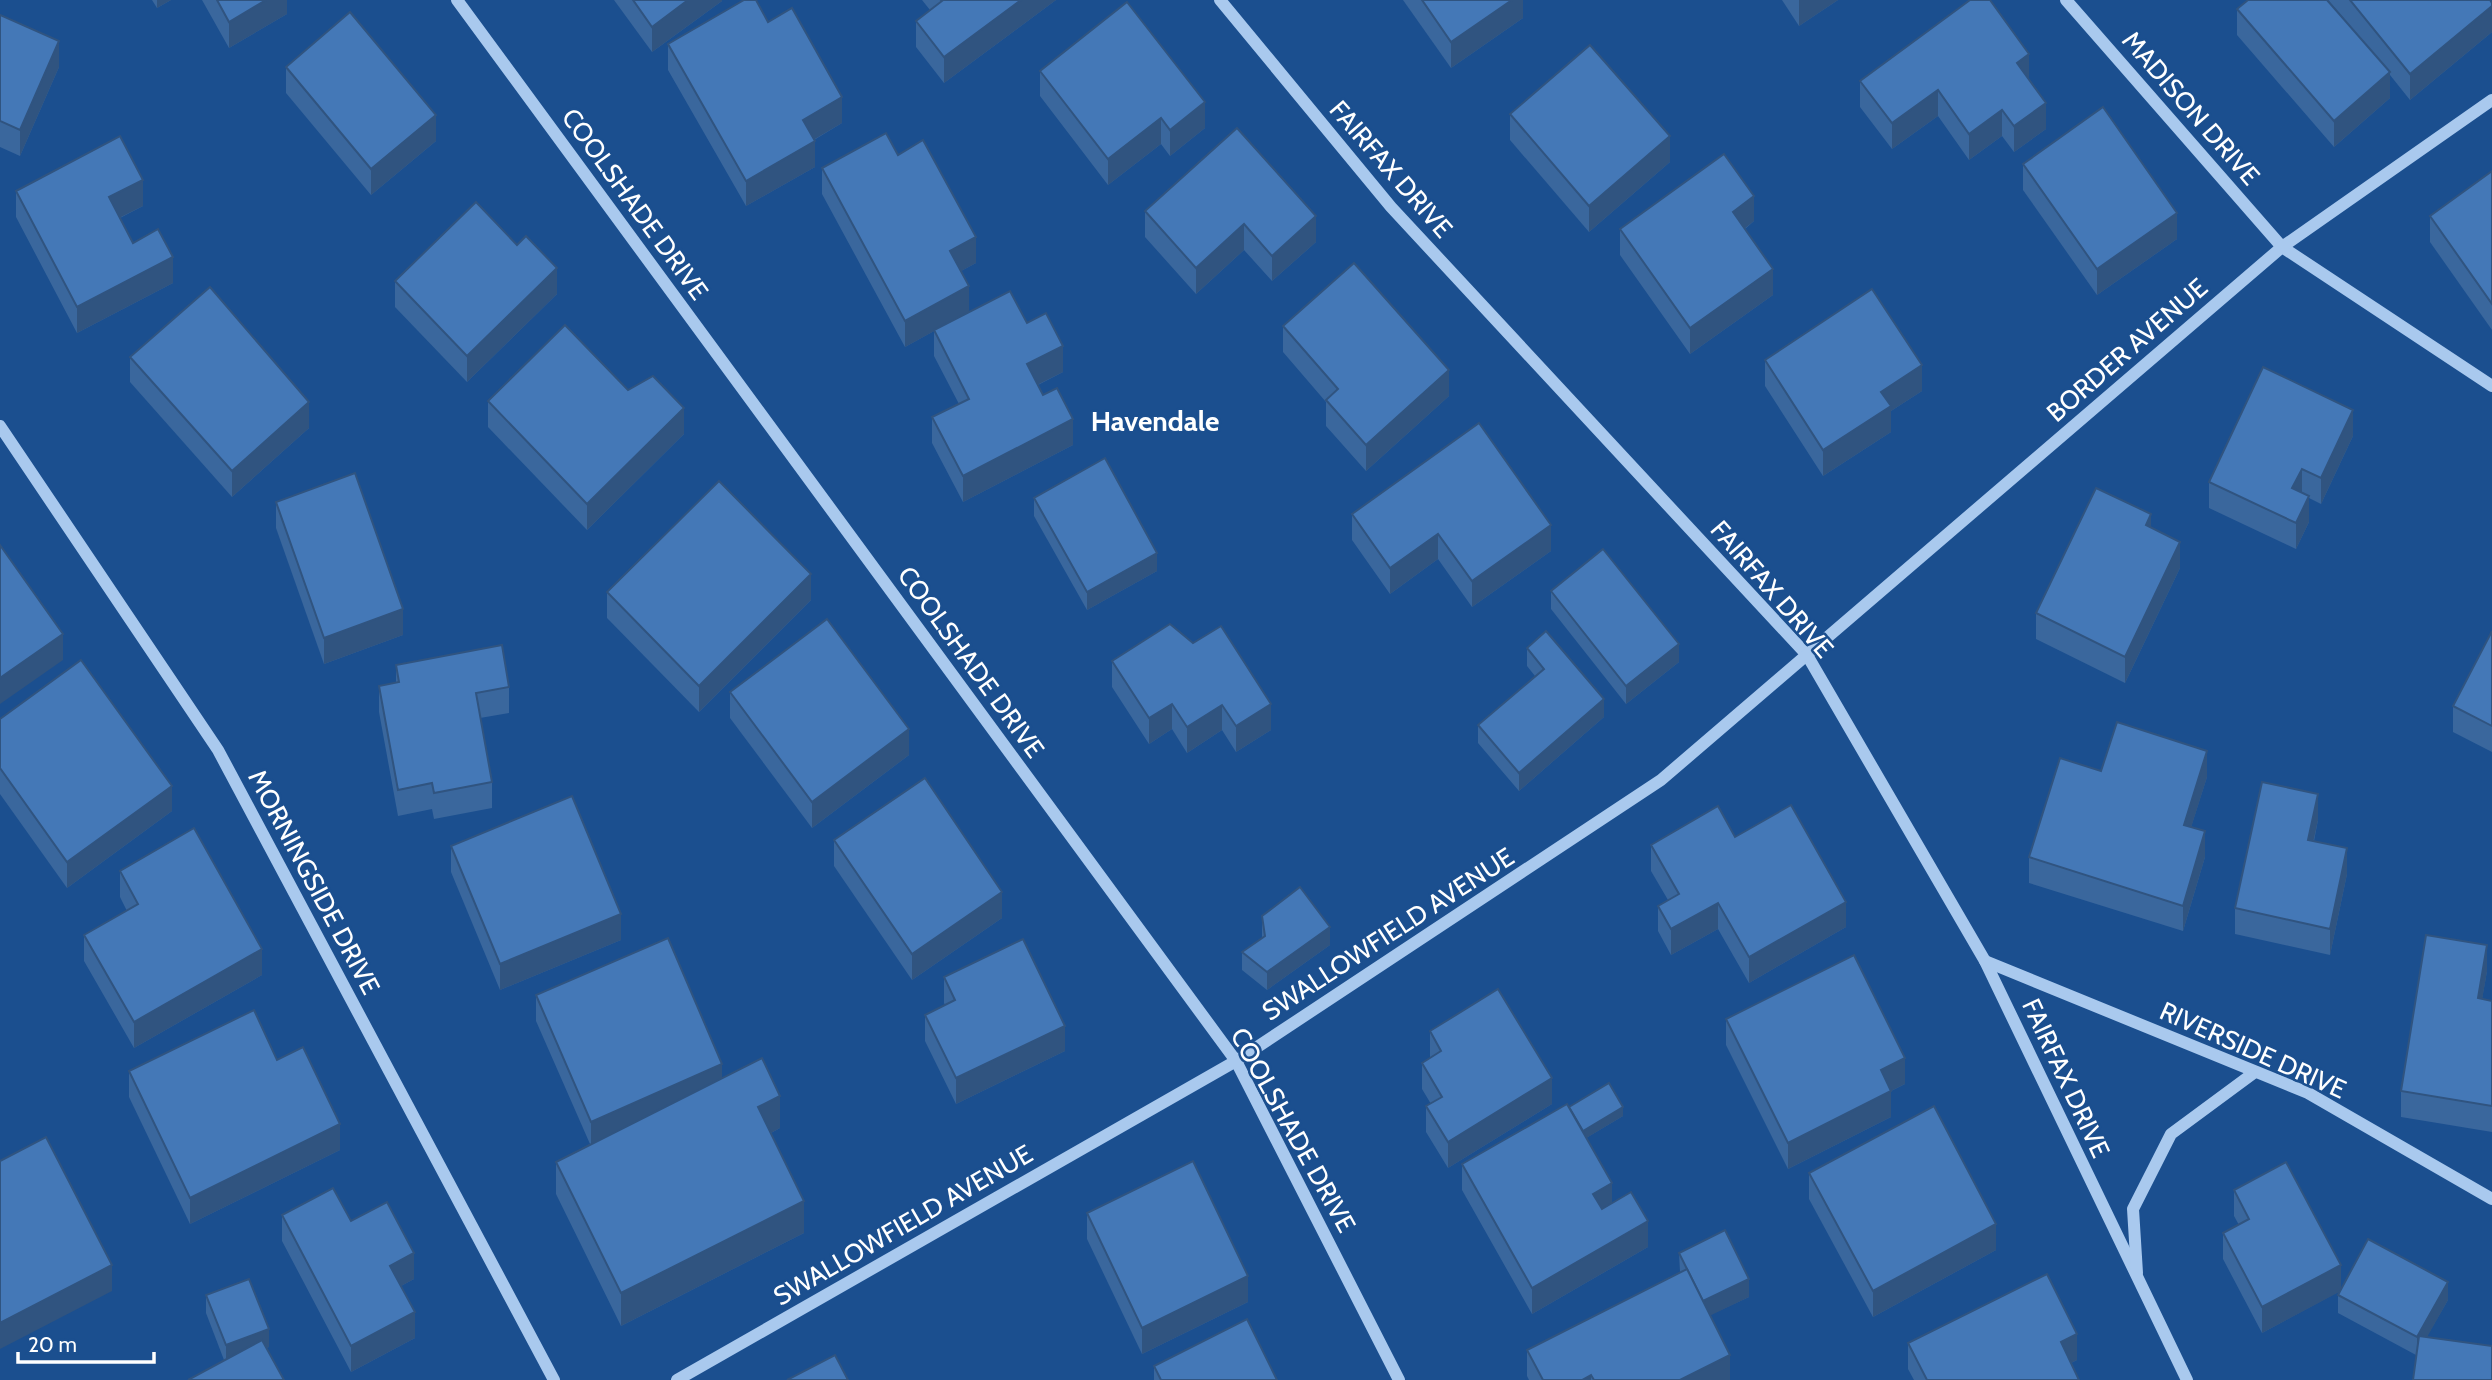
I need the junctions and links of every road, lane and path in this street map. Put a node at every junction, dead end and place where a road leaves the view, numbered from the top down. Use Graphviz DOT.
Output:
graph roads {
  1 [pos="457,0"];
  2 [pos="1220,0"];
  3 [pos="2066,0"];
  4 [pos="2492,100"];
  5 [pos="2282,247"];
  6 [pos="2492,386"];
  7 [pos="0,426"];
  8 [pos="1807,655"];
  9 [pos="1985,961"];
  10 [pos="1236,1061"];
  11 [pos="2255,1072"];
  12 [pos="2492,1199"];
  13 [pos="2137,1280"];
  14 [pos="554,1380"];
  15 [pos="677,1380"];
  16 [pos="1399,1380"];
  17 [pos="2187,1380"];
  1 -- 10 [label="street, COOLSHADE DRIVE"];
  2 -- 8 [label="street, FAIRFAX DRIVE"];
  3 -- 5 [label="street, MADISON DRIVE"];
  4 -- 5 [label="street, BORDER AVENUE"];
  5 -- 6 [label="street, MADISON DRIVE"];
  5 -- 8 [label="street, BORDER AVENUE"];
  7 -- 14 [label="street, MORNINGSIDE DRIVE"];
  8 -- 9 [label="street, FAIRFAX DRIVE"];
  8 -- 10 [label="street, SWALLOWFIELD AVENUE"];
  9 -- 11 [label="street, RIVERSIDE DRIVE"];
  9 -- 13 [label="street, FAIRFAX DRIVE"];
  10 -- 15 [label="street, SWALLOWFIELD AVENUE"];
  10 -- 16 [label="street, COOLSHADE DRIVE"];
  11 -- 12 [label="street, RIVERSIDE DRIVE"];
  11 -- 13 [label="street"];
  13 -- 17 [label="street, FAIRFAX DRIVE"];
}
